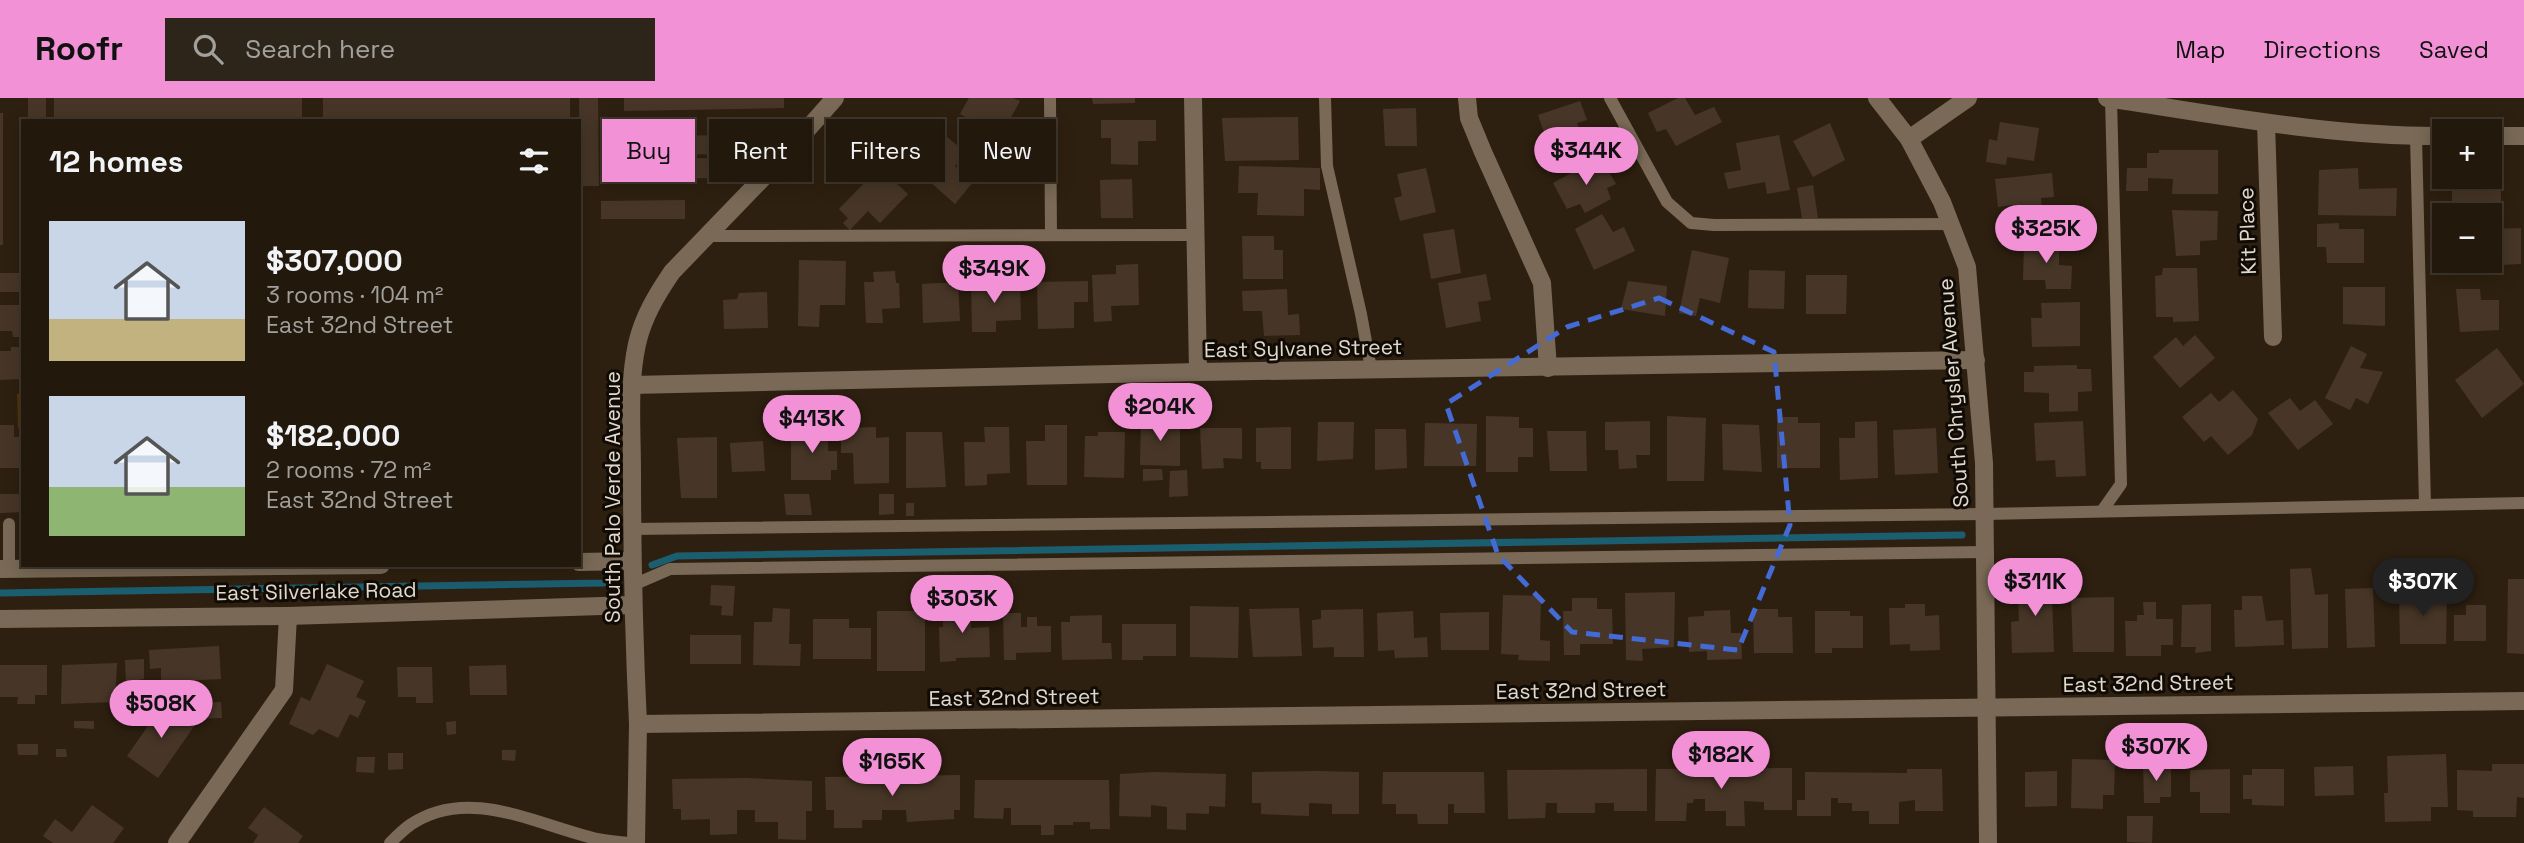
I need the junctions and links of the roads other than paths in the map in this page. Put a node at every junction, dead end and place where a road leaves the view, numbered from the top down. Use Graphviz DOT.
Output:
graph roads {
  1 [pos="835,98"];
  2 [pos="1050,98"];
  3 [pos="1193,98"];
  4 [pos="1325,98"];
  5 [pos="1467,98"];
  6 [pos="1610,98"];
  7 [pos="1877,98"];
  8 [pos="1968,98"];
  9 [pos="2109,98"];
  10 [pos="2266,123"];
  11 [pos="2416,136"];
  12 [pos="2432,136"];
  13 [pos="2502,136"];
  14 [pos="2524,136"];
  15 [pos="1909,139"];
  16 [pos="1951,224"];
  17 [pos="1052,235"];
  18 [pos="1195,235"];
  19 [pos="705,236"];
  20 [pos="2273,337"];
  21 [pos="1976,360"];
  22 [pos="1548,368"];
  23 [pos="1371,369"];
  24 [pos="1198,372"];
  25 [pos="632,384"];
  26 [pos="2524,503"];
  27 [pos="2425,505"];
  28 [pos="2102,512"];
  29 [pos="1984,514"];
  30 [pos="9,524"];
  31 [pos="632,529"];
  32 [pos="1985,552"];
  33 [pos="632,561"];
  34 [pos="581,562"];
  35 [pos="195,567"];
  36 [pos="4,569"];
  37 [pos="633,585"];
  38 [pos="633,605"];
  39 [pos="288,616"];
  40 [pos="0,619"];
  41 [pos="2524,701"];
  42 [pos="1987,708"];
  43 [pos="638,724"];
  44 [pos="177,843"];
  45 [pos="390,843"];
  46 [pos="629,843"];
  47 [pos="636,843"];
  48 [pos="1988,843"];
  1 -- 19 [label="street, South Palo Verde Avenue"];
  2 -- 17 [label="lane"];
  3 -- 18 [label="street"];
  4 -- 23 [label="lane"];
  5 -- 22 [label="street"];
  6 -- 16 [label="lane"];
  7 -- 15 [label="street, South Chrysler Avenue"];
  8 -- 15 [label="street"];
  9 -- 10 [label="street"];
  9 -- 28 [label="lane"];
  10 -- 11 [label="street"];
  10 -- 20 [label="street, Kit Place"];
  11 -- 12 [label="street"];
  11 -- 27 [label="lane"];
  13 -- 14 [label="street"];
  15 -- 16 [label="street, South Chrysler Avenue"];
  16 -- 21 [label="street, South Chrysler Avenue"];
  17 -- 18 [label="lane"];
  17 -- 19 [label="lane"];
  18 -- 24 [label="street"];
  19 -- 25 [label="street, South Palo Verde Avenue"];
  21 -- 22 [label="street, East Sylvane Street"];
  21 -- 29 [label="street, South Chrysler Avenue"];
  22 -- 23 [label="street, East Sylvane Street"];
  23 -- 24 [label="street, East Sylvane Street"];
  24 -- 25 [label="street, East Sylvane Street"];
  25 -- 31 [label="street, South Palo Verde Avenue"];
  26 -- 27 [label="lane"];
  27 -- 28 [label="lane"];
  28 -- 29 [label="lane"];
  29 -- 31 [label="lane"];
  29 -- 32 [label="street, South Chrysler Avenue"];
  30 -- 36 [label="lane"];
  31 -- 33 [label="street, South Palo Verde Avenue"];
  32 -- 37 [label="lane"];
  32 -- 42 [label="street, South Chrysler Avenue"];
  33 -- 34 [label="street"];
  33 -- 37 [label="street, South Palo Verde Avenue"];
  35 -- 36 [label="street, East Silverlake Road"];
  37 -- 38 [label="street, South Palo Verde Avenue"];
  38 -- 39 [label="street, East Silverlake Road"];
  38 -- 43 [label="street, South Palo Verde Avenue"];
  39 -- 40 [label="street, East Silverlake Road"];
  39 -- 44 [label="street"];
  41 -- 42 [label="street, East 32nd Street"];
  42 -- 43 [label="street, East 32nd Street"];
  42 -- 48 [label="street, South Chrysler Avenue"];
  43 -- 47 [label="street, South Palo Verde Avenue"];
  45 -- 46 [label="lane"];
}
